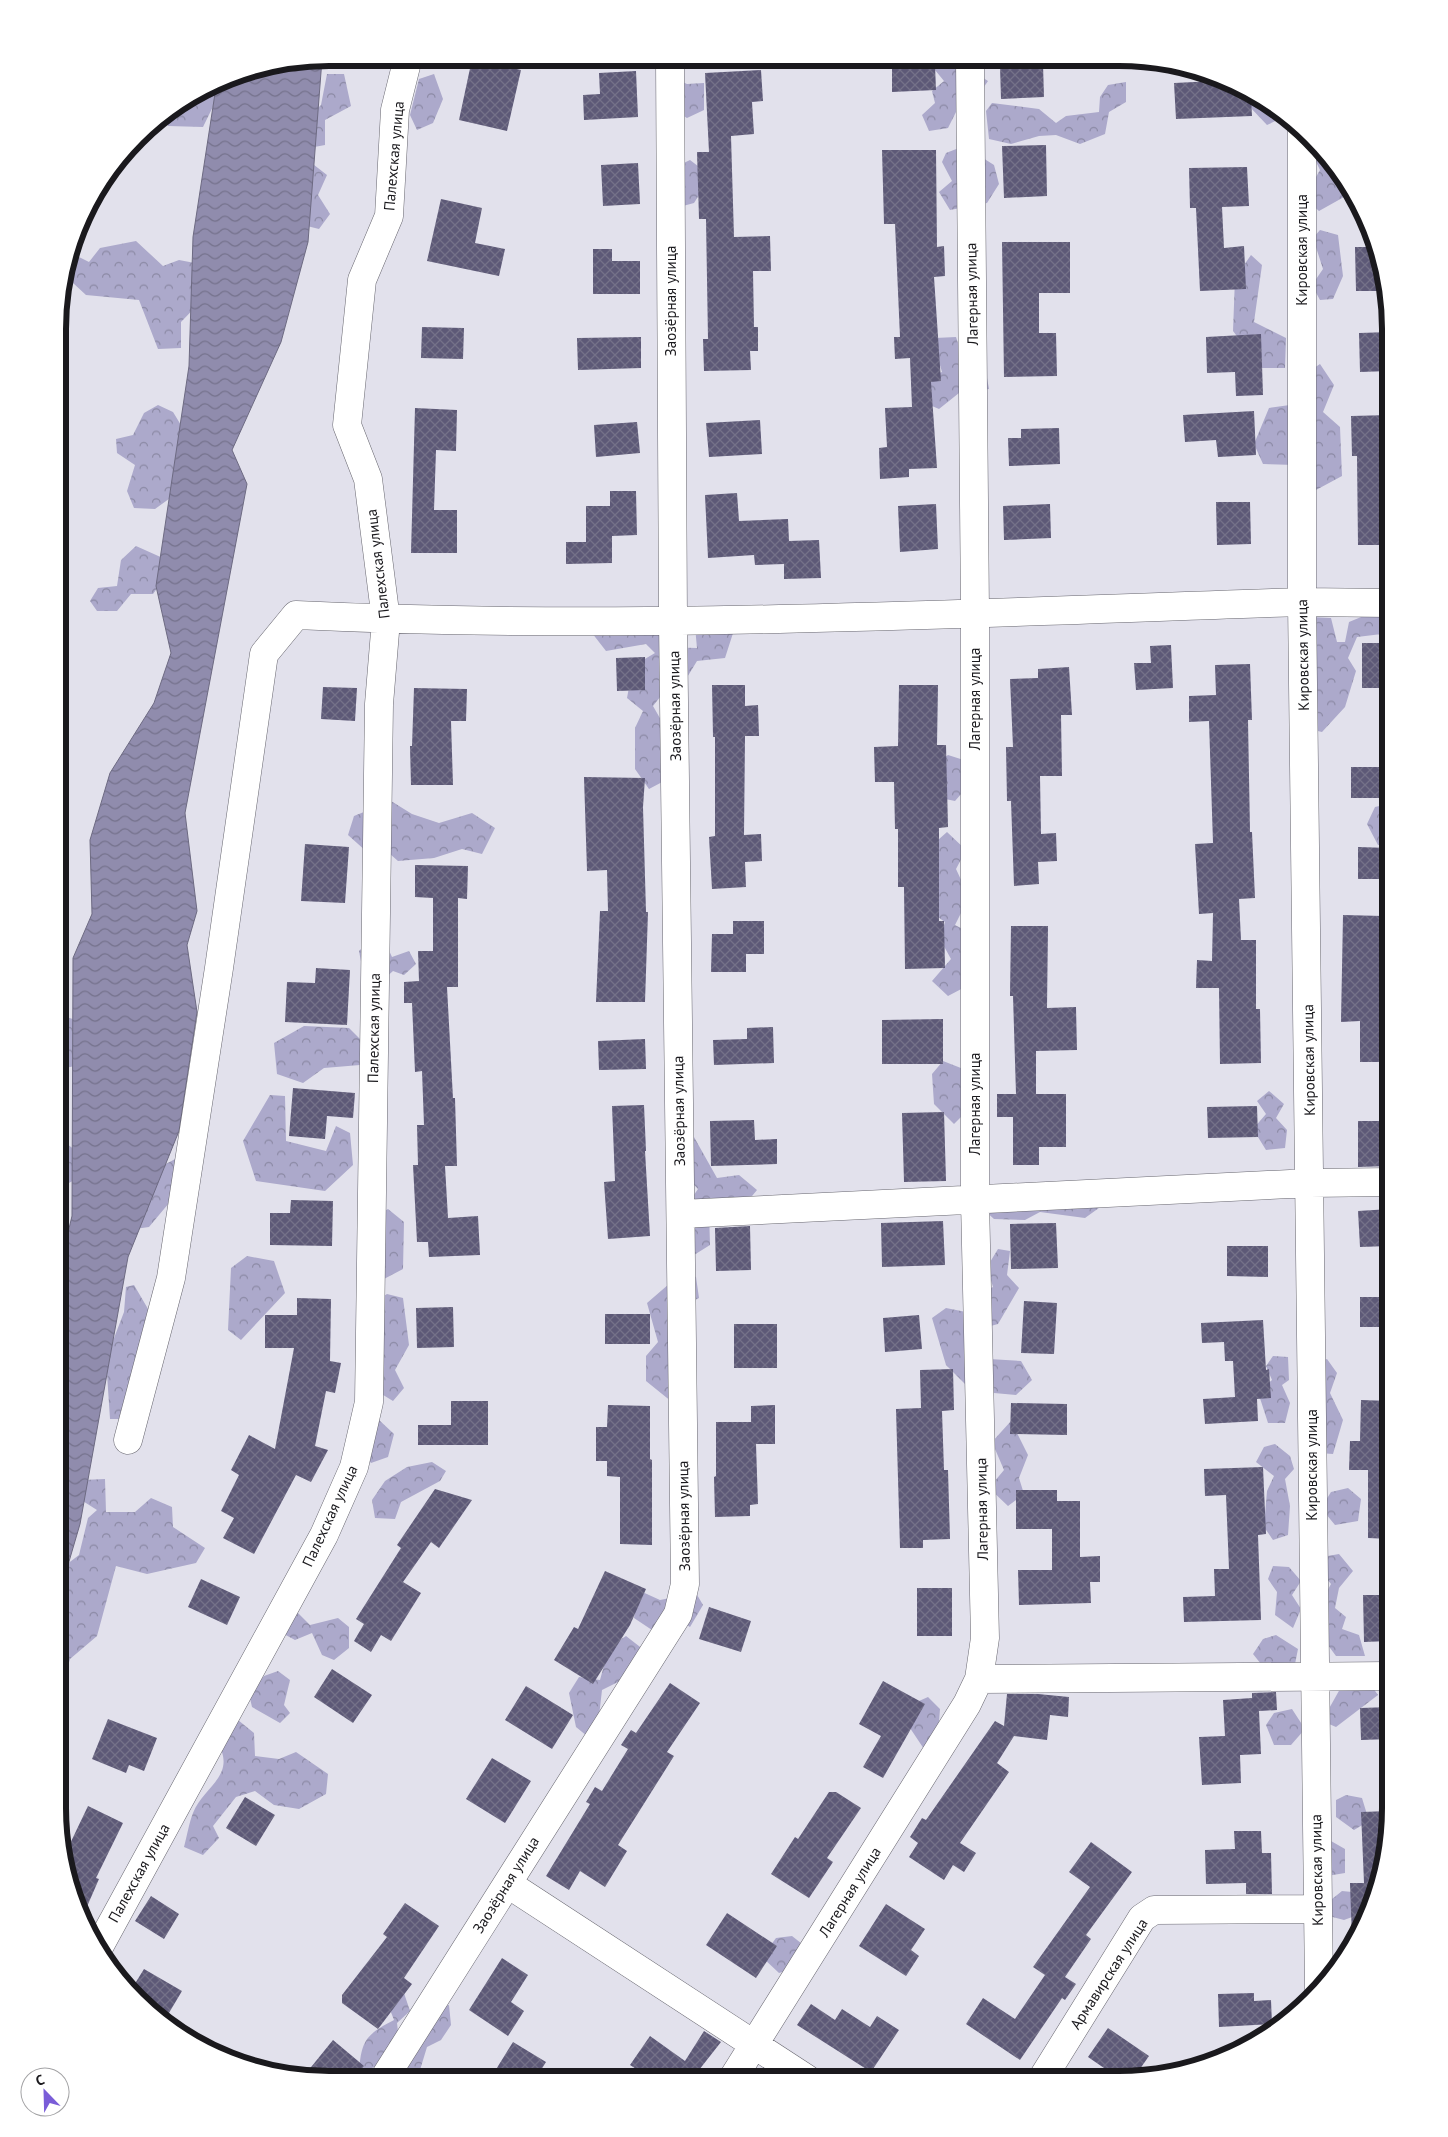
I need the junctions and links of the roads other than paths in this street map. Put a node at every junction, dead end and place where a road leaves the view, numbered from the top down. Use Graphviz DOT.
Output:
graph roads {
  1 [pos="406,66"];
  2 [pos="670,66"];
  3 [pos="970,66"];
  4 [pos="1302,140"];
  5 [pos="1302,602"];
  6 [pos="1382,603"];
  7 [pos="975,613"];
  8 [pos="386,620"];
  9 [pos="674,621"];
  10 [pos="1382,1182"];
  11 [pos="1310,1183"];
  12 [pos="976,1201"];
  13 [pos="681,1214"];
  14 [pos="128,1440"];
  15 [pos="1314,1676"];
  16 [pos="1382,1676"];
  17 [pos="979,1679"];
  18 [pos="508,1884"];
  19 [pos="1318,1909"];
  20 [pos="102,1941"];
  21 [pos="1319,1978"];
  22 [pos="754,2046"];
  23 [pos="389,2071"];
  24 [pos="738,2071"];
  25 [pos="794,2071"];
  26 [pos="1047,2071"];
  1 -- 8 [label="street, Палехская улица"];
  2 -- 9 [label="street, Заозёрная улица"];
  3 -- 7 [label="street, Лагерная улица"];
  4 -- 5 [label="street, Кировская улица"];
  5 -- 6 [label="street"];
  5 -- 7 [label="street"];
  5 -- 11 [label="street, Кировская улица"];
  7 -- 9 [label="street"];
  7 -- 12 [label="street, Лагерная улица"];
  8 -- 9 [label="street"];
  8 -- 14 [label="street"];
  8 -- 20 [label="street, Палехская улица"];
  9 -- 13 [label="street, Заозёрная улица"];
  10 -- 11 [label="street"];
  11 -- 12 [label="street"];
  11 -- 15 [label="street, Кировская улица"];
  12 -- 13 [label="street"];
  12 -- 17 [label="street, Лагерная улица"];
  13 -- 18 [label="street, Заозёрная улица"];
  15 -- 16 [label="street"];
  15 -- 17 [label="street"];
  15 -- 19 [label="street, Кировская улица"];
  17 -- 22 [label="street, Лагерная улица"];
  18 -- 22 [label="street"];
  18 -- 23 [label="street, Заозёрная улица"];
  19 -- 21 [label="street, Кировская улица"];
  19 -- 26 [label="street, Армавирская улица"];
  22 -- 24 [label="street, Лагерная улица"];
  22 -- 25 [label="street"];
}
